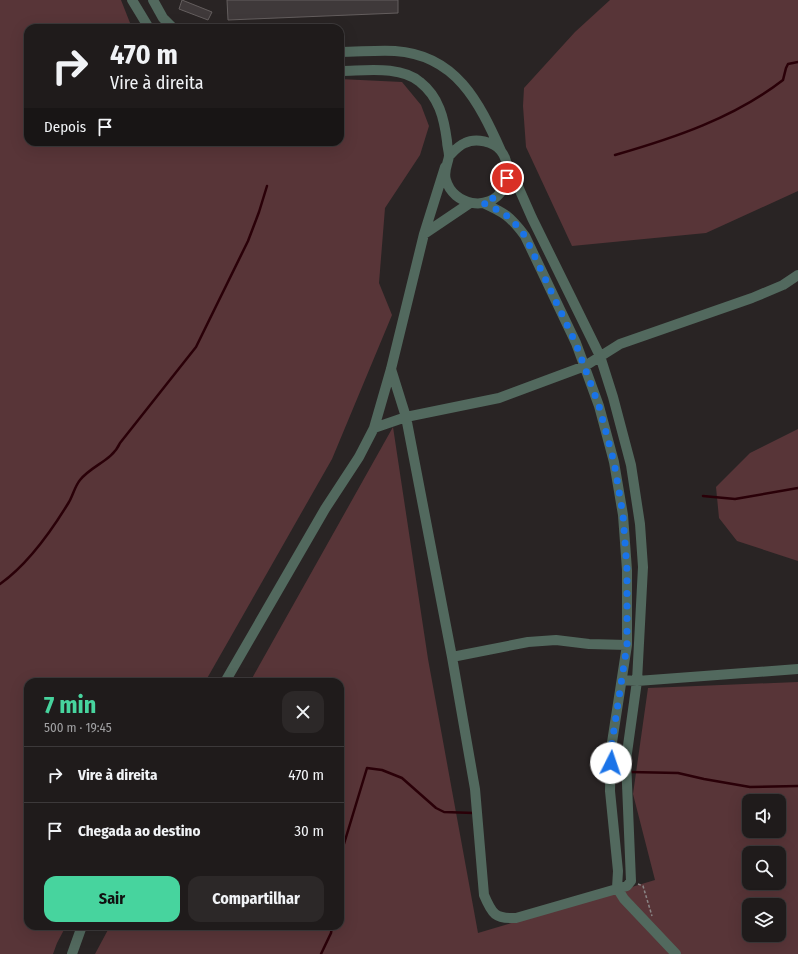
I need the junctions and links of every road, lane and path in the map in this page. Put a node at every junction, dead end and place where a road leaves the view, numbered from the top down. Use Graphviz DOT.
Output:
graph roads {
  1 [pos="132,0"];
  2 [pos="153,0"];
  3 [pos="147,24"];
  4 [pos="169,24"];
  5 [pos="344,52"];
  6 [pos="344,71"];
  7 [pos="501,151"];
  8 [pos="449,156"];
  9 [pos="445,166"];
  10 [pos="507,166"];
  11 [pos="470,203"];
  12 [pos="483,203"];
  13 [pos="424,234"];
  14 [pos="798,275"];
  15 [pos="600,356"];
  16 [pos="585,366"];
  17 [pos="391,368"];
  18 [pos="406,417"];
  19 [pos="374,428"];
  20 [pos="627,645"];
  21 [pos="452,657"];
  22 [pos="798,669"];
  23 [pos="227,678"];
  24 [pos="622,680"];
  25 [pos="637,681"];
  26 [pos="631,881"];
  27 [pos="618,888"];
  28 [pos="654,921"];
  29 [pos="81,930"];
  30 [pos="72,954"];
  31 [pos="676,954"];
  1 -- 3 [label="street"];
  2 -- 4 [label="street"];
  5 -- 7 [label="street"];
  6 -- 8 [label="street"];
  7 -- 8 [label="street"];
  7 -- 10 [label="street"];
  8 -- 9 [label="street"];
  9 -- 11 [label="street"];
  9 -- 13 [label="street"];
  10 -- 12 [label="street"];
  10 -- 15 [label="street"];
  11 -- 12 [label="street"];
  11 -- 13 [label="street"];
  12 -- 16 [label="street"];
  13 -- 17 [label="street"];
  14 -- 15 [label="street"];
  15 -- 16 [label="street"];
  15 -- 25 [label="street"];
  16 -- 18 [label="street"];
  16 -- 20 [label="street"];
  17 -- 18 [label="street"];
  17 -- 19 [label="street"];
  18 -- 19 [label="street"];
  18 -- 21 [label="street"];
  19 -- 23 [label="street"];
  20 -- 21 [label="street"];
  20 -- 24 [label="street"];
  21 -- 27 [label="street"];
  22 -- 25 [label="street"];
  24 -- 25 [label="street"];
  24 -- 27 [label="street"];
  25 -- 26 [label="street"];
  26 -- 27 [label="street"];
  26 -- 28 [label="path"];
  27 -- 31 [label="street"];
  29 -- 30 [label="street"];
}
